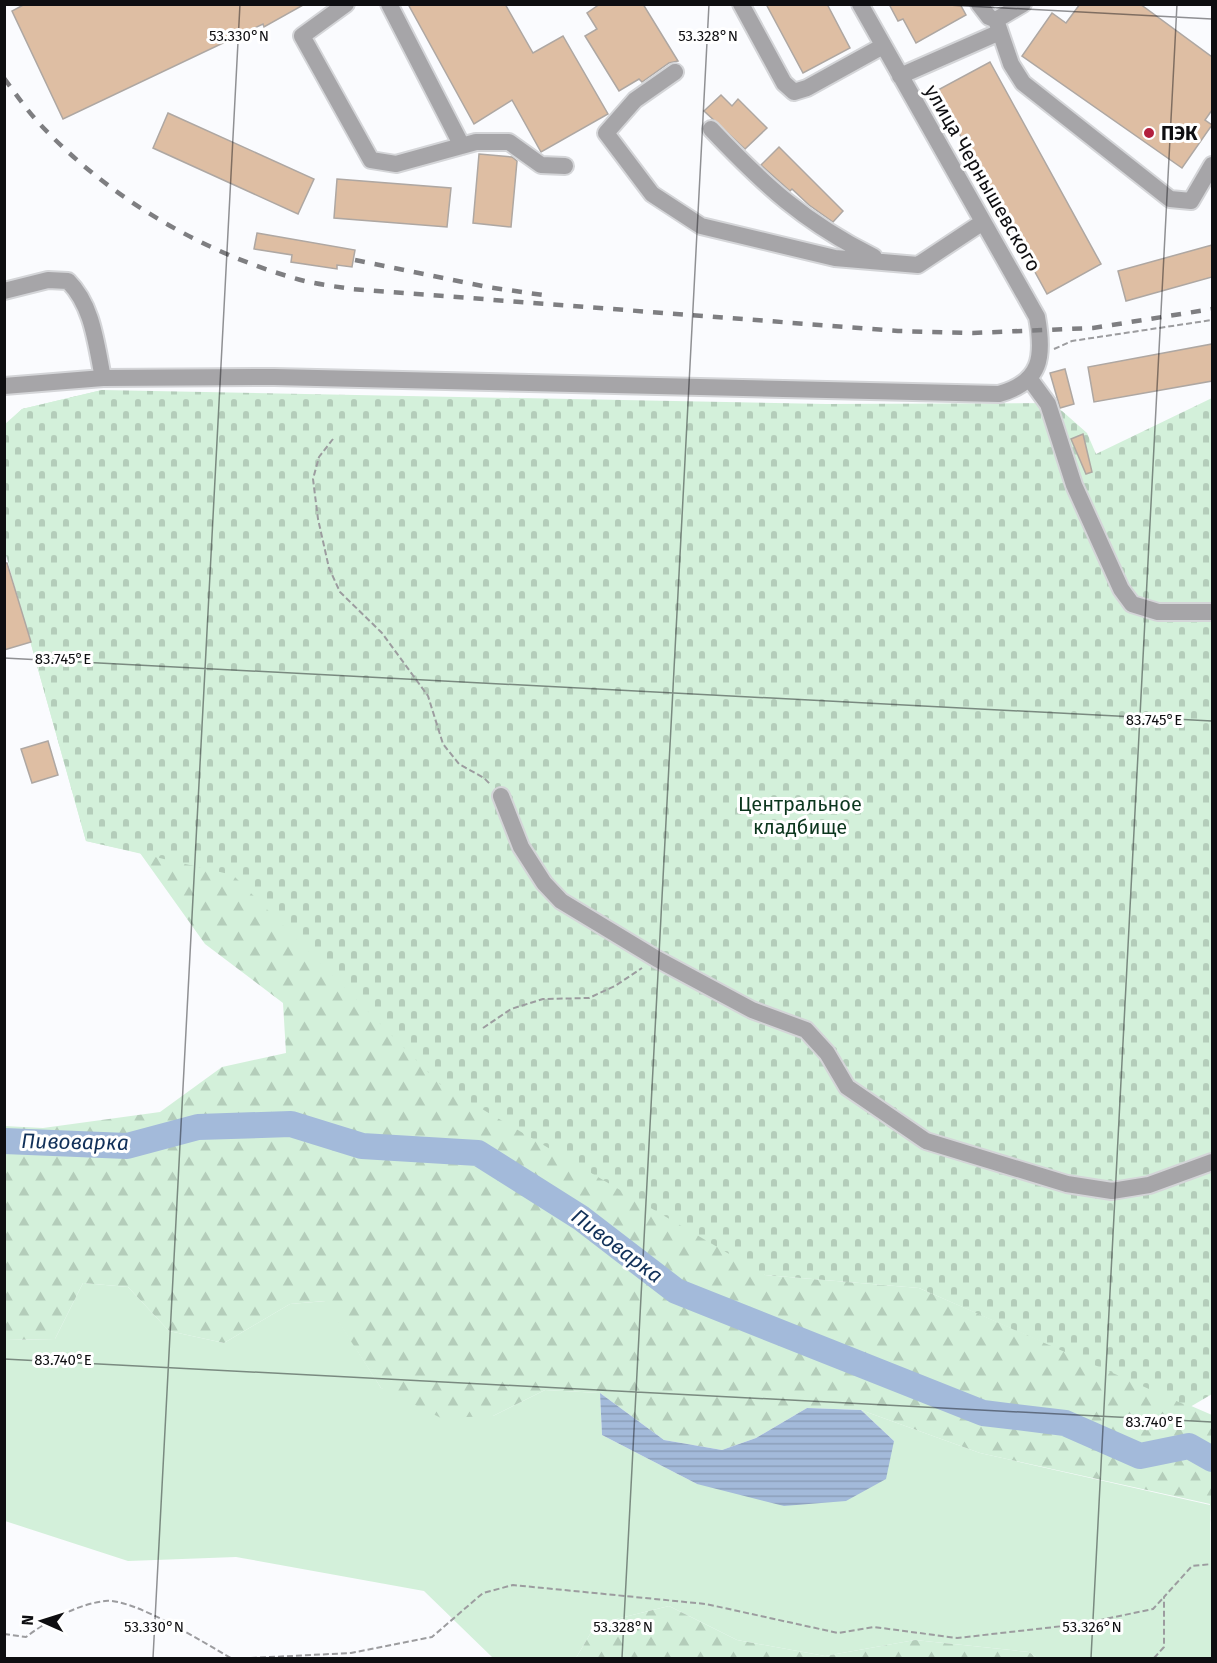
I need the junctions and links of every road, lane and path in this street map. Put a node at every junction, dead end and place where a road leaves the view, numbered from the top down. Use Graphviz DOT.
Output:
graph roads {
  1 [pos="346,4"];
  2 [pos="389,4"];
  3 [pos="741,4"];
  4 [pos="860,4"];
  5 [pos="980,4"];
  6 [pos="1023,4"];
  7 [pos="998,26"];
  8 [pos="884,46"];
  9 [pos="675,72"];
  10 [pos="900,75"];
  11 [pos="711,129"];
  12 [pos="462,146"];
  13 [pos="1212,165"];
  14 [pos="565,166"];
  15 [pos="983,222"];
  16 [pos="883,262"];
  17 [pos="4,291"];
  18 [pos="1212,320"];
  19 [pos="1039,363"];
  20 [pos="103,378"];
  21 [pos="1029,378"];
  22 [pos="4,386"];
  23 [pos="333,439"];
  24 [pos="1212,612"];
  25 [pos="501,796"];
  26 [pos="657,958"];
  27 [pos="483,1028"];
  28 [pos="1212,1162"];
  29 [pos="1212,1564"];
  30 [pos="1164,1597"];
  31 [pos="4,1634"];
  32 [pos="231,1659"];
  33 [pos="250,1659"];
  34 [pos="1154,1659"];
  1 -- 12 [label="street"];
  2 -- 12 [label="street"];
  3 -- 8 [label="street"];
  4 -- 8 [label="street, улица Чернышевского"];
  5 -- 7 [label="street"];
  6 -- 7 [label="street"];
  7 -- 10 [label="street"];
  7 -- 13 [label="street"];
  8 -- 10 [label="street, улица Чернышевского"];
  9 -- 16 [label="street"];
  10 -- 15 [label="street, улица Чернышевского"];
  11 -- 16 [label="street"];
  12 -- 14 [label="street"];
  15 -- 16 [label="street"];
  15 -- 19 [label="street, улица Чернышевского"];
  17 -- 20 [label="street"];
  18 -- 19 [label="path"];
  19 -- 21 [label="street"];
  20 -- 21 [label="street"];
  20 -- 22 [label="street"];
  21 -- 24 [label="street"];
  23 -- 25 [label="path"];
  25 -- 26 [label="street"];
  26 -- 27 [label="path"];
  26 -- 28 [label="street"];
  29 -- 30 [label="path"];
  30 -- 33 [label="path"];
  30 -- 34 [label="path"];
  31 -- 32 [label="path"];
}
